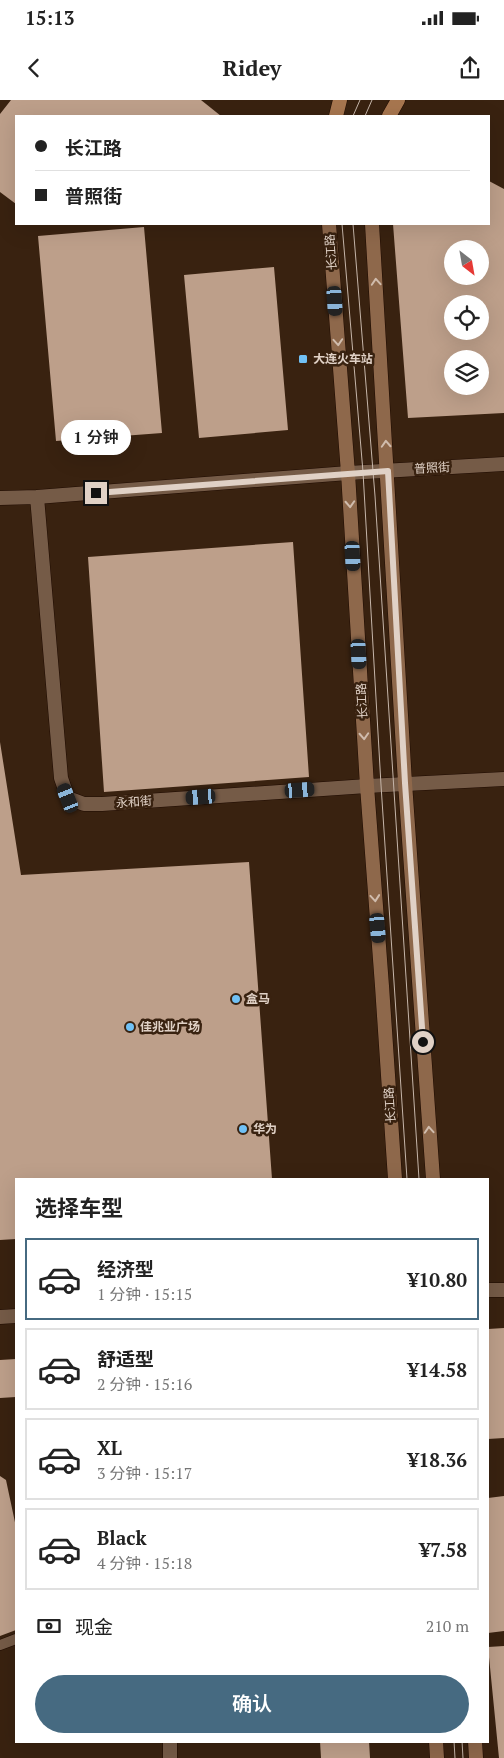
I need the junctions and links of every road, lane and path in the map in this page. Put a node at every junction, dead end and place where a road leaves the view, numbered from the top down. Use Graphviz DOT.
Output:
graph roads {
  1 [pos="340,100"];
  2 [pos="398,100"];
  3 [pos="336,115"];
  4 [pos="390,115"];
  5 [pos="329,225"];
  6 [pos="372,225"];
  7 [pos="504,464"];
  8 [pos="388,471"];
  9 [pos="348,473"];
  10 [pos="37,497"];
  11 [pos="0,498"];
  12 [pos="504,778"];
  13 [pos="405,783"];
  14 [pos="367,786"];
  15 [pos="395,1178"];
  16 [pos="433,1178"];
  17 [pos="489,1290"];
  18 [pos="504,1290"];
  19 [pos="15,1316"];
  20 [pos="0,1317"];
  21 [pos="15,1639"];
  22 [pos="0,1645"];
  23 [pos="170,1743"];
  24 [pos="436,1743"];
  25 [pos="475,1743"];
  26 [pos="170,1758"];
  27 [pos="438,1758"];
  28 [pos="476,1758"];
  1 -- 3 [label="main road"];
  2 -- 4 [label="main road"];
  5 -- 9 [label="main road, 长江路, one-way"];
  8 -- 6 [label="main road, one-way"];
  7 -- 8 [label="street, 普照街"];
  8 -- 9 [label="street, 普照街"];
  8 -- 13 [label="main road"];
  9 -- 10 [label="street, 普照街"];
  9 -- 14 [label="main road, 长江路, one-way"];
  10 -- 11 [label="street, 普照街"];
  10 -- 14 [label="street, 永和街"];
  12 -- 13 [label="street, 永和街"];
  13 -- 14 [label="street, 永和街"];
  16 -- 13 [label="main road, one-way"];
  14 -- 15 [label="main road, 长江路, one-way"];
  17 -- 18 [label="street"];
  19 -- 20 [label="street"];
  21 -- 22 [label="lane"];
  23 -- 26 [label="street"];
  24 -- 27 [label="main road"];
  25 -- 28 [label="main road"];
}
